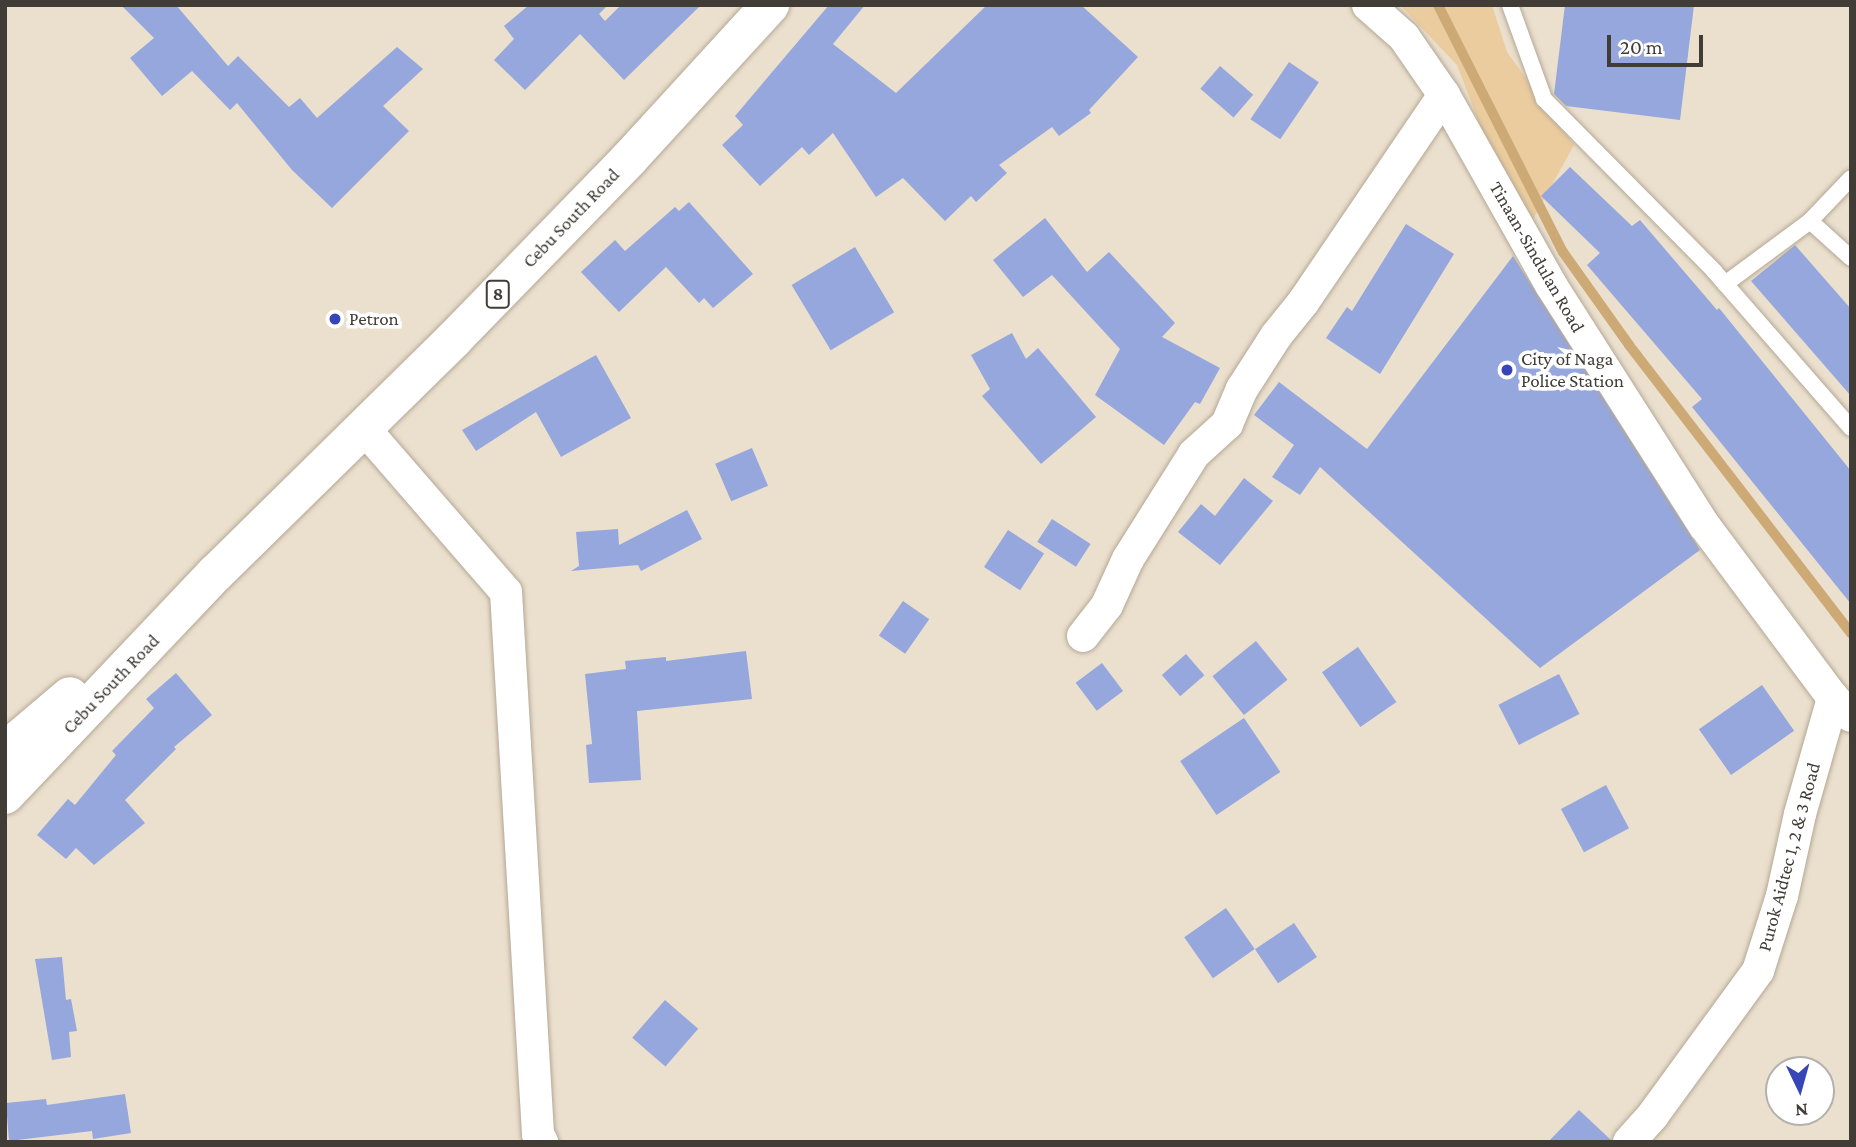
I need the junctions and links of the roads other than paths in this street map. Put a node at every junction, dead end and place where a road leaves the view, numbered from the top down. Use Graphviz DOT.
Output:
graph roads {
  1 [pos="770,5"];
  2 [pos="1368,5"];
  3 [pos="1510,5"];
  4 [pos="1444,95"];
  5 [pos="1851,178"];
  6 [pos="1810,220"];
  7 [pos="1851,258"];
  8 [pos="1725,284"];
  9 [pos="363,427"];
  10 [pos="1851,428"];
  11 [pos="216,573"];
  12 [pos="1083,636"];
  13 [pos="1842,707"];
  14 [pos="5,751"];
  15 [pos="5,795"];
  16 [pos="542,1142"];
  17 [pos="1629,1142"];
  1 -- 9 [label="highway, Cebu South Road / 8"];
  2 -- 4 [label="street, Tinaan-Sindulan Road"];
  3 -- 8 [label="lane"];
  4 -- 12 [label="street"];
  4 -- 13 [label="street, Tinaan-Sindulan Road"];
  5 -- 6 [label="lane"];
  6 -- 7 [label="lane"];
  6 -- 8 [label="lane"];
  8 -- 10 [label="lane"];
  9 -- 11 [label="highway, Cebu South Road / 8"];
  9 -- 16 [label="street"];
  11 -- 14 [label="highway, Cebu South Road / 8"];
  11 -- 15 [label="highway, Cebu South Road / 8"];
  13 -- 17 [label="street, Purok Aidtec 1, 2 & 3 Road"];
}
